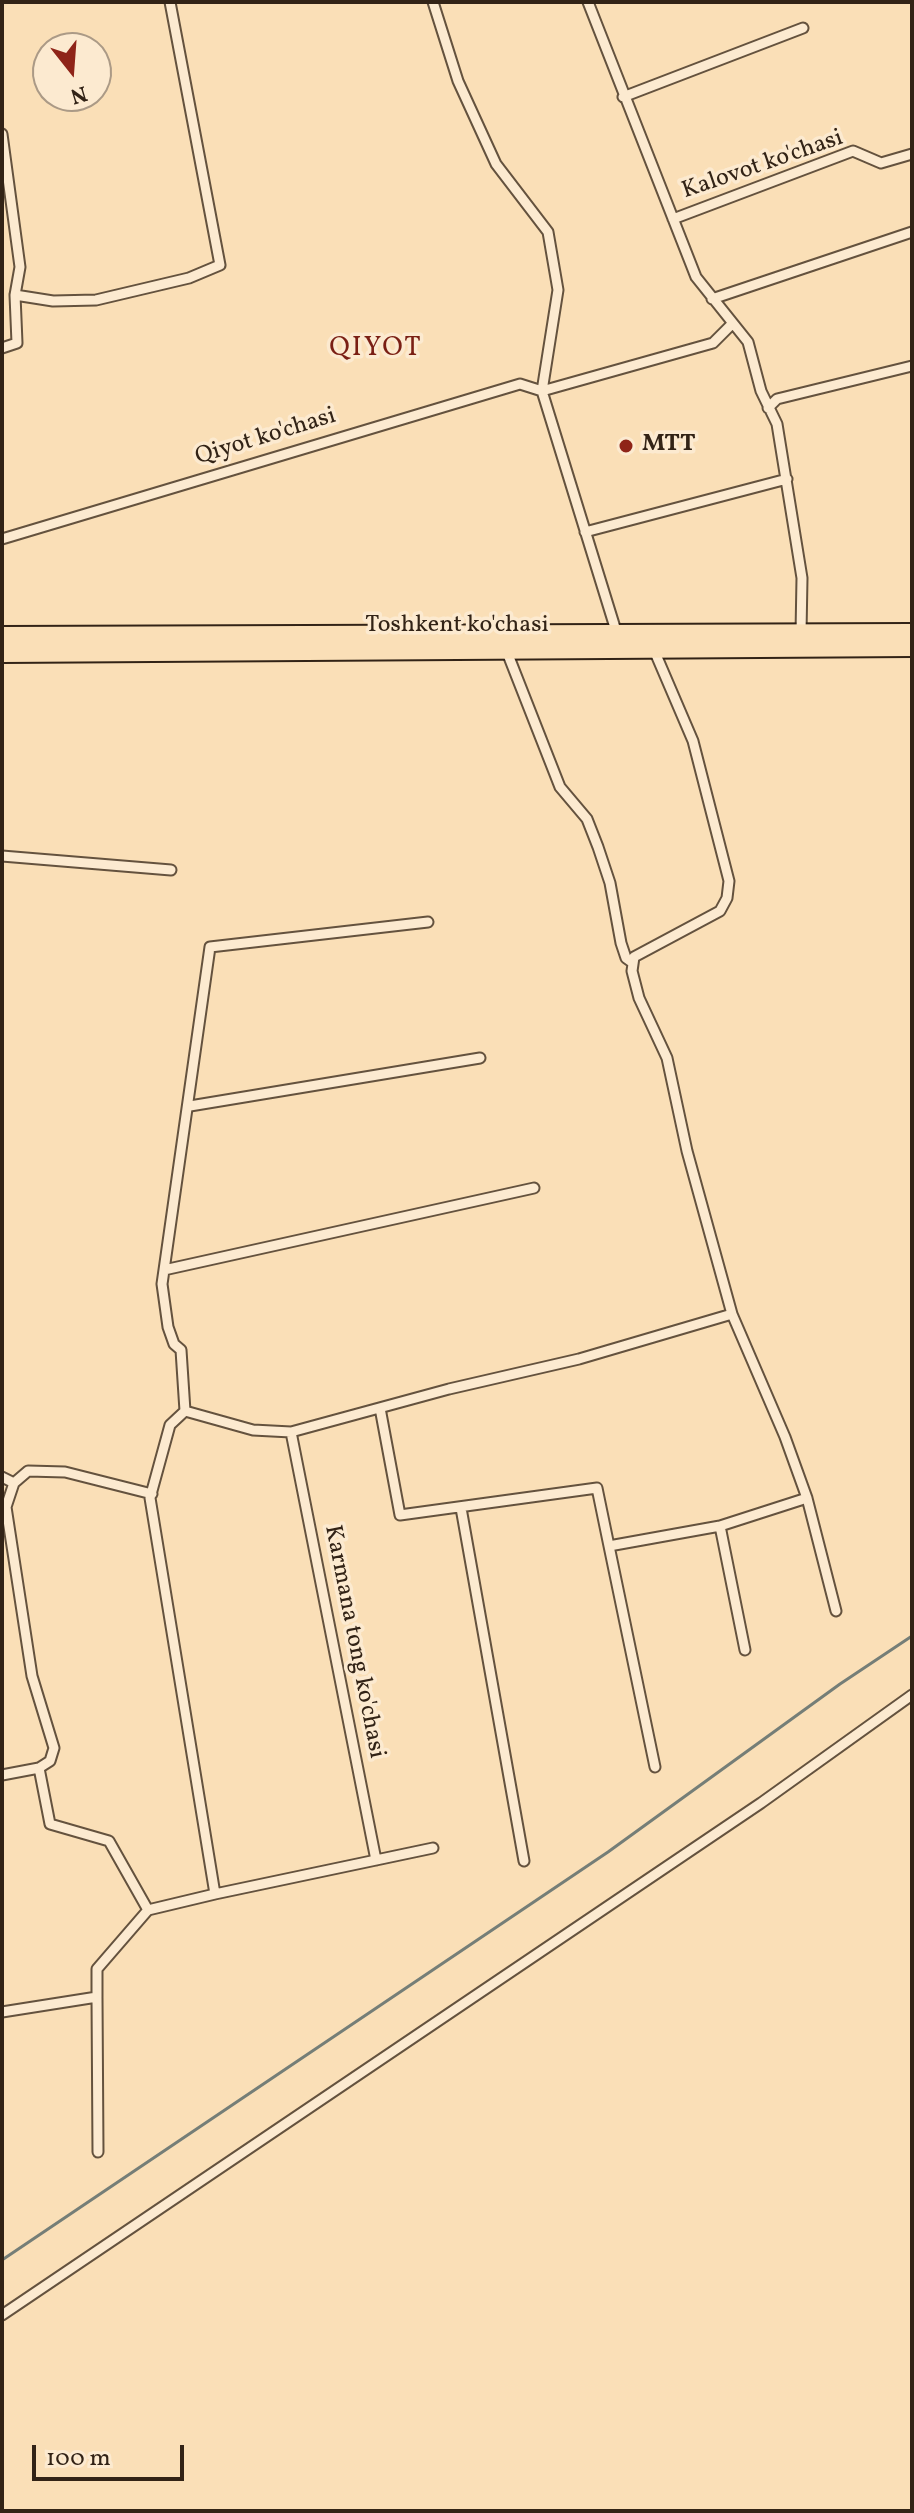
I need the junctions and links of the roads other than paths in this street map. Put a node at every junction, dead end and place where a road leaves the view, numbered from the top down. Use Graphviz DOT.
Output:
graph roads {
  1 [pos="170,2"];
  2 [pos="433,2"];
  3 [pos="588,2"];
  4 [pos="803,28"];
  5 [pos="623,97"];
  6 [pos="2,134"];
  7 [pos="912,154"];
  8 [pos="673,219"];
  9 [pos="912,232"];
  10 [pos="15,295"];
  11 [pos="712,299"];
  12 [pos="732,324"];
  13 [pos="2,348"];
  14 [pos="912,366"];
  15 [pos="542,391"];
  16 [pos="768,408"];
  17 [pos="787,479"];
  18 [pos="585,532"];
  19 [pos="2,539"];
  20 [pos="801,633"];
  21 [pos="912,633"];
  22 [pos="617,634"];
  23 [pos="2,636"];
  24 [pos="912,647"];
  25 [pos="654,650"];
  26 [pos="507,652"];
  27 [pos="2,653"];
  28 [pos="2,856"];
  29 [pos="171,870"];
  30 [pos="428,922"];
  31 [pos="633,963"];
  32 [pos="480,1058"];
  33 [pos="190,1106"];
  34 [pos="534,1188"];
  35 [pos="164,1270"];
  36 [pos="732,1314"];
  37 [pos="380,1408"];
  38 [pos="185,1411"];
  39 [pos="291,1432"];
  40 [pos="2,1477"];
  41 [pos="14,1483"];
  42 [pos="152,1494"];
  43 [pos="807,1498"];
  44 [pos="461,1508"];
  45 [pos="720,1526"];
  46 [pos="609,1546"];
  47 [pos="836,1611"];
  48 [pos="745,1650"];
  49 [pos="912,1695"];
  50 [pos="655,1767"];
  51 [pos="39,1768"];
  52 [pos="2,1775"];
  53 [pos="433,1848"];
  54 [pos="376,1860"];
  55 [pos="524,1861"];
  56 [pos="215,1894"];
  57 [pos="148,1910"];
  58 [pos="97,1997"];
  59 [pos="2,2012"];
  60 [pos="98,2152"];
  61 [pos="2,2315"];
  1 -- 10 [label="street"];
  2 -- 15 [label="street"];
  3 -- 5 [label="street, Kalovot ko'chasi"];
  4 -- 5 [label="street"];
  5 -- 8 [label="street, Kalovot ko'chasi"];
  6 -- 10 [label="street"];
  7 -- 8 [label="street, Kalovot ko'chasi"];
  8 -- 11 [label="street, Kalovot ko'chasi"];
  9 -- 11 [label="street"];
  10 -- 13 [label="street"];
  11 -- 12 [label="street, Kalovot ko'chasi"];
  12 -- 15 [label="street, Qiyot ko'chasi"];
  12 -- 16 [label="street, Kalovot ko'chasi"];
  14 -- 16 [label="street"];
  15 -- 18 [label="street"];
  15 -- 19 [label="street, Qiyot ko'chasi"];
  16 -- 17 [label="street, Kalovot ko'chasi"];
  17 -- 18 [label="street"];
  17 -- 20 [label="street, Kalovot ko'chasi"];
  18 -- 22 [label="street"];
  20 -- 21 [label="highway, Toshkent ko'chasi"];
  20 -- 22 [label="highway, Toshkent ko'chasi"];
  22 -- 23 [label="highway, Toshkent ko'chasi"];
  24 -- 25 [label="highway, Toshkent ko'chasi"];
  25 -- 26 [label="highway, Toshkent ko'chasi"];
  25 -- 31 [label="street"];
  26 -- 27 [label="highway, Toshkent ko'chasi"];
  26 -- 31 [label="street"];
  28 -- 29 [label="street"];
  30 -- 33 [label="street"];
  31 -- 36 [label="street"];
  32 -- 33 [label="street"];
  33 -- 35 [label="street"];
  34 -- 35 [label="street"];
  35 -- 38 [label="street"];
  36 -- 37 [label="street"];
  36 -- 43 [label="street"];
  37 -- 39 [label="street"];
  37 -- 44 [label="street"];
  38 -- 39 [label="street"];
  38 -- 42 [label="street"];
  39 -- 54 [label="street, Karmana tong ko'chasi"];
  40 -- 41 [label="street"];
  41 -- 42 [label="street"];
  41 -- 51 [label="street"];
  42 -- 56 [label="street"];
  43 -- 45 [label="street"];
  43 -- 47 [label="street"];
  44 -- 46 [label="street"];
  44 -- 55 [label="street"];
  45 -- 46 [label="street"];
  45 -- 48 [label="street"];
  46 -- 50 [label="street"];
  49 -- 61 [label="street"];
  51 -- 52 [label="street"];
  51 -- 57 [label="street"];
  53 -- 54 [label="street"];
  54 -- 56 [label="street"];
  56 -- 57 [label="street"];
  57 -- 58 [label="street"];
  58 -- 59 [label="street"];
  58 -- 60 [label="street"];
}
